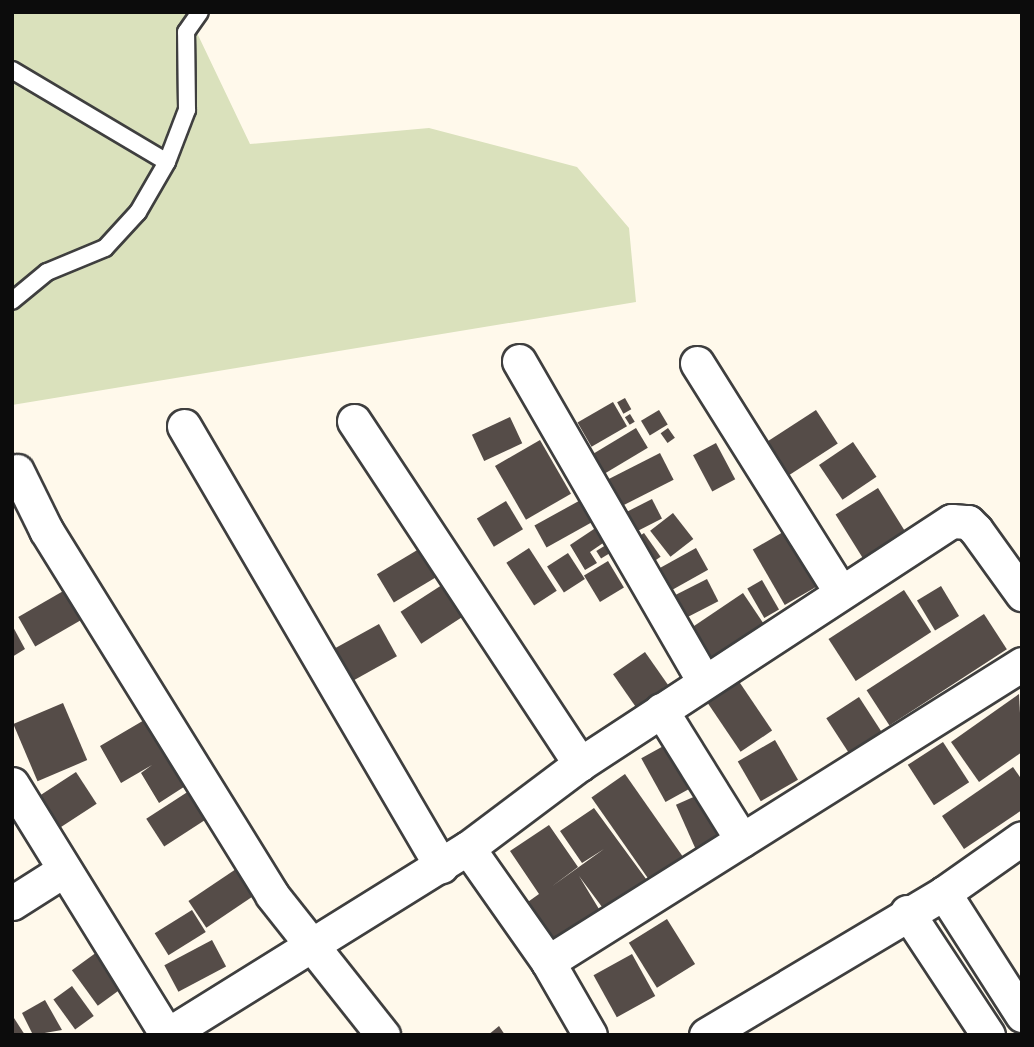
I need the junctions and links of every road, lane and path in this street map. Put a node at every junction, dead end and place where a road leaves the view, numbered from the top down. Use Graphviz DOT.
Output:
graph roads {
  1 [pos="200,12"];
  2 [pos="12,70"];
  3 [pos="167,162"];
  4 [pos="12,301"];
  5 [pos="519,361"];
  6 [pos="697,363"];
  7 [pos="354,421"];
  8 [pos="184,426"];
  9 [pos="17,471"];
  10 [pos="840,591"];
  11 [pos="1022,594"];
  12 [pos="1022,664"];
  13 [pos="704,681"];
  14 [pos="661,709"];
  15 [pos="580,764"];
  16 [pos="12,784"];
  17 [pos="1022,838"];
  18 [pos="742,840"];
  19 [pos="468,848"];
  20 [pos="441,866"];
  21 [pos="64,870"];
  22 [pos="944,892"];
  23 [pos="12,903"];
  24 [pos="907,912"];
  25 [pos="313,942"];
  26 [pos="548,962"];
  27 [pos="1022,1015"];
  28 [pos="167,1035"];
  29 [pos="383,1035"];
  30 [pos="590,1035"];
  31 [pos="706,1035"];
  32 [pos="988,1035"];
  1 -- 3 [label="lane"];
  2 -- 3 [label="lane"];
  3 -- 4 [label="lane"];
  5 -- 13 [label="street"];
  6 -- 10 [label="street"];
  7 -- 15 [label="street"];
  8 -- 20 [label="street"];
  9 -- 25 [label="street"];
  10 -- 11 [label="street"];
  10 -- 13 [label="street"];
  12 -- 18 [label="street"];
  13 -- 14 [label="street"];
  14 -- 15 [label="street"];
  14 -- 18 [label="street"];
  15 -- 19 [label="street"];
  16 -- 21 [label="street"];
  17 -- 22 [label="street"];
  18 -- 26 [label="street"];
  19 -- 20 [label="street"];
  19 -- 26 [label="street"];
  20 -- 25 [label="street"];
  21 -- 23 [label="street"];
  21 -- 28 [label="street"];
  22 -- 24 [label="street"];
  22 -- 27 [label="street"];
  24 -- 31 [label="street"];
  24 -- 32 [label="street"];
  25 -- 28 [label="street"];
  25 -- 29 [label="street"];
  26 -- 30 [label="street"];
}
